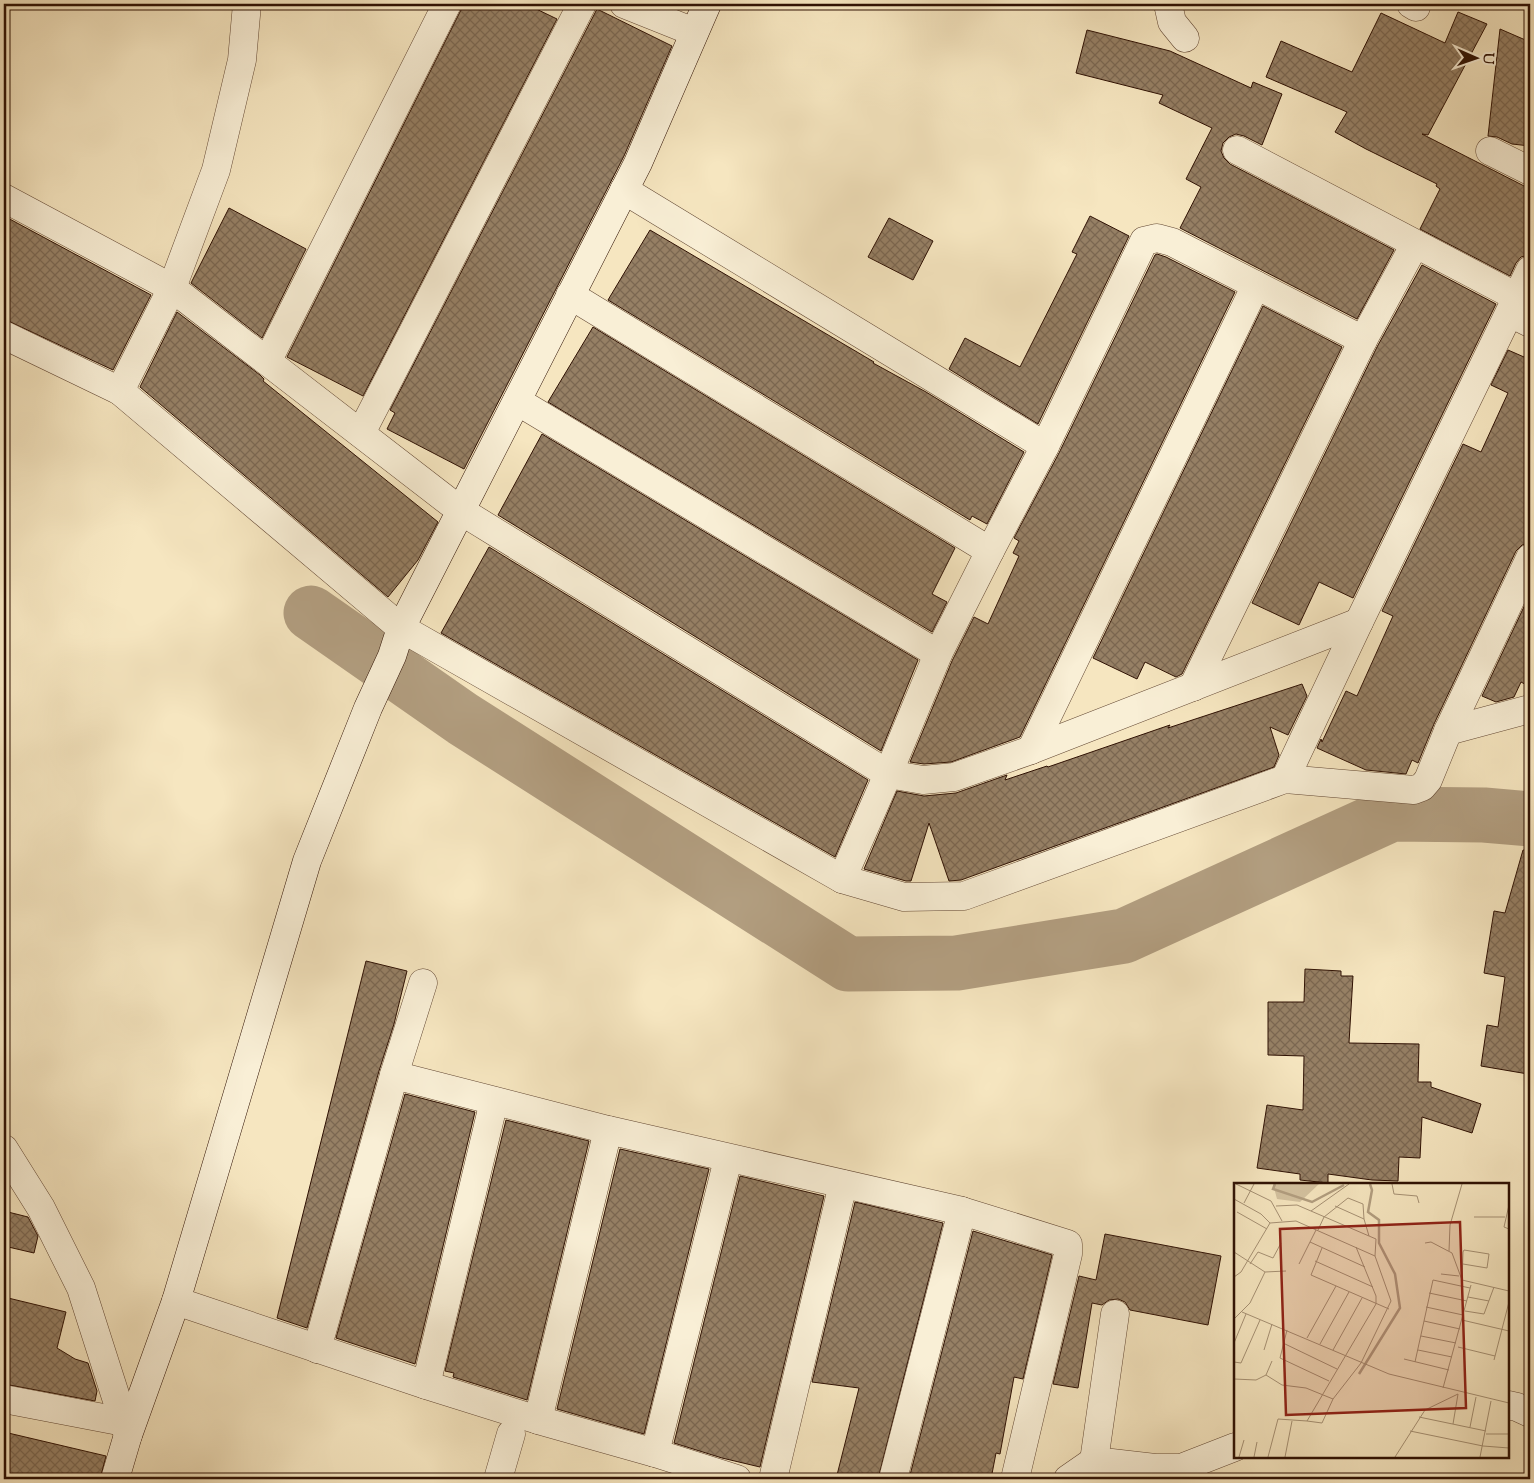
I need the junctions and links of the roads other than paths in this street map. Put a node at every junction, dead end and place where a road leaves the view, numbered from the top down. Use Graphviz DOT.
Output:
graph roads {
  1 [pos="247,4"];
  2 [pos="446,4"];
  3 [pos="582,4"];
  4 [pos="624,4"];
  5 [pos="707,4"];
  6 [pos="1168,4"];
  7 [pos="694,32"];
  8 [pos="1185,38"];
  9 [pos="1237,150"];
  10 [pos="1490,151"];
  11 [pos="1530,171"];
  12 [pos="624,190"];
  13 [pos="4,198"];
  14 [pos="1414,244"];
  15 [pos="1530,270"];
  16 [pos="1256,285"];
  17 [pos="172,288"];
  18 [pos="570,295"];
  19 [pos="1519,311"];
  20 [pos="4,335"];
  21 [pos="1362,340"];
  22 [pos="268,360"];
  23 [pos="120,392"];
  24 [pos="517,401"];
  25 [pos="362,433"];
  26 [pos="1045,446"];
  27 [pos="461,511"];
  28 [pos="990,551"];
  29 [pos="1530,558"];
  30 [pos="1359,622"];
  31 [pos="401,628"];
  32 [pos="938,654"];
  33 [pos="1193,688"];
  34 [pos="1530,709"];
  35 [pos="1448,730"];
  36 [pos="1031,750"];
  37 [pos="888,774"];
  38 [pos="1286,779"];
  39 [pos="842,879"];
  40 [pos="423,983"];
  41 [pos="394,1075"];
  42 [pos="494,1101"];
  43 [pos="608,1130"];
  44 [pos="4,1149"];
  45 [pos="728,1159"];
  46 [pos="843,1184"];
  47 [pos="962,1211"];
  48 [pos="176,1300"];
  49 [pos="1115,1314"];
  50 [pos="318,1349"];
  51 [pos="426,1384"];
  52 [pos="4,1399"];
  53 [pos="1509,1405"];
  54 [pos="1530,1413"];
  55 [pos="538,1420"];
  56 [pos="126,1429"];
  57 [pos="511,1434"];
  58 [pos="1234,1447"];
  59 [pos="655,1453"];
  60 [pos="1094,1461"];
  61 [pos="731,1478"];
  62 [pos="115,1479"];
  63 [pos="498,1479"];
  64 [pos="773,1479"];
  65 [pos="892,1479"];
  66 [pos="1015,1479"];
  67 [pos="1068,1479"];
  1 -- 17 [label="street"];
  2 -- 22 [label="street"];
  3 -- 25 [label="street"];
  4 -- 7 [label="street"];
  5 -- 7 [label="street"];
  6 -- 8 [label="street"];
  7 -- 12 [label="street"];
  9 -- 14 [label="street"];
  10 -- 11 [label="street"];
  12 -- 18 [label="street"];
  12 -- 26 [label="street"];
  13 -- 17 [label="street"];
  14 -- 19 [label="street"];
  14 -- 21 [label="street"];
  15 -- 19 [label="street"];
  16 -- 21 [label="street"];
  16 -- 26 [label="street"];
  16 -- 36 [label="street"];
  17 -- 22 [label="street"];
  17 -- 23 [label="street"];
  18 -- 24 [label="street"];
  18 -- 28 [label="street"];
  19 -- 30 [label="street"];
  20 -- 23 [label="street"];
  21 -- 33 [label="street"];
  22 -- 25 [label="street"];
  23 -- 31 [label="street"];
  24 -- 27 [label="street"];
  24 -- 32 [label="street"];
  25 -- 27 [label="street"];
  26 -- 28 [label="street"];
  27 -- 31 [label="street"];
  27 -- 37 [label="street"];
  28 -- 32 [label="street"];
  29 -- 35 [label="street"];
  30 -- 33 [label="street"];
  30 -- 38 [label="street"];
  31 -- 39 [label="street"];
  31 -- 48 [label="street"];
  32 -- 37 [label="street"];
  33 -- 36 [label="street"];
  34 -- 35 [label="street"];
  35 -- 38 [label="street"];
  36 -- 37 [label="street"];
  37 -- 39 [label="street"];
  38 -- 39 [label="street"];
  40 -- 41 [label="street"];
  41 -- 42 [label="street"];
  41 -- 50 [label="street"];
  42 -- 43 [label="street"];
  42 -- 51 [label="street"];
  43 -- 45 [label="street"];
  43 -- 55 [label="street"];
  44 -- 56 [label="street"];
  45 -- 46 [label="street"];
  45 -- 59 [label="street"];
  46 -- 47 [label="street"];
  46 -- 64 [label="street"];
  47 -- 65 [label="street"];
  47 -- 66 [label="street"];
  48 -- 50 [label="street"];
  48 -- 56 [label="street"];
  49 -- 60 [label="street"];
  50 -- 51 [label="street"];
  51 -- 55 [label="street"];
  52 -- 56 [label="street"];
  53 -- 54 [label="street"];
  55 -- 59 [label="street"];
  56 -- 62 [label="street"];
  57 -- 63 [label="street"];
  58 -- 60 [label="street"];
  59 -- 61 [label="street"];
  60 -- 67 [label="street"];
}
